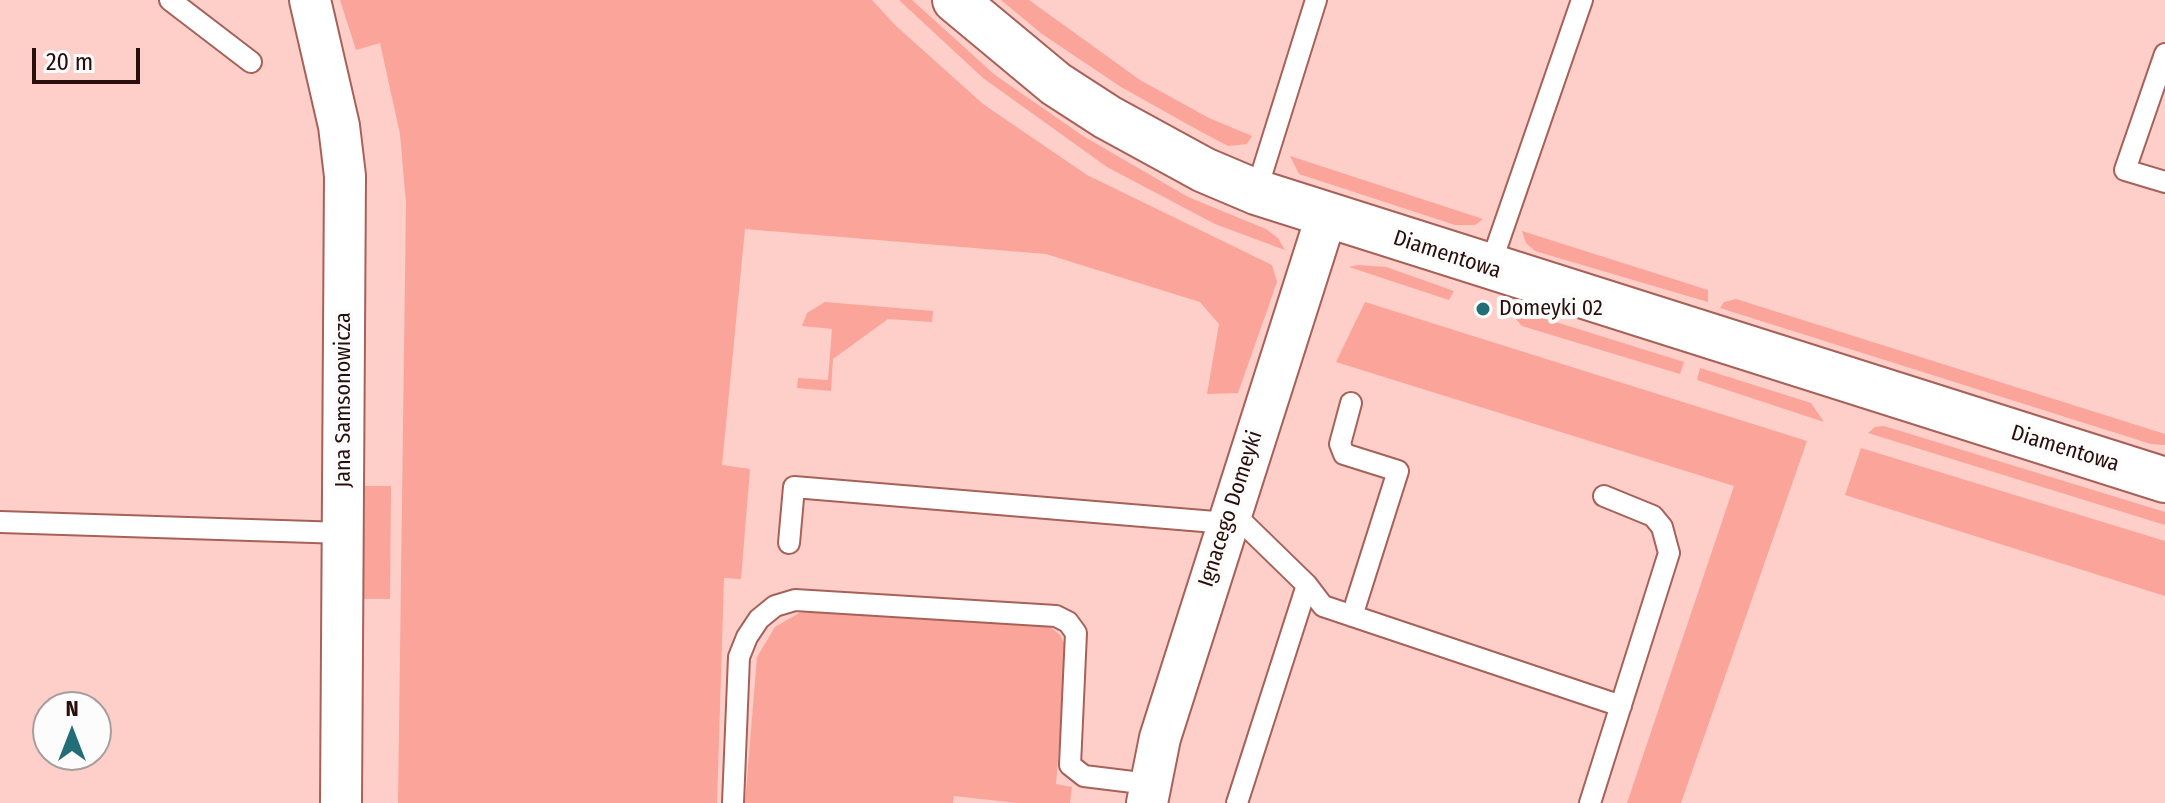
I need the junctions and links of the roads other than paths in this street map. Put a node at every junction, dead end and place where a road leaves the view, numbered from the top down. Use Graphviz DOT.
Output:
graph roads {
  1 [pos="170,0"];
  2 [pos="310,0"];
  3 [pos="955,0"];
  4 [pos="1316,0"];
  5 [pos="1582,0"];
  6 [pos="2165,54"];
  7 [pos="251,62"];
  8 [pos="2165,182"];
  9 [pos="1256,192"];
  10 [pos="1326,217"];
  11 [pos="1489,269"];
  12 [pos="1351,403"];
  13 [pos="2165,480"];
  14 [pos="1604,496"];
  15 [pos="1229,517"];
  16 [pos="0,522"];
  17 [pos="344,533"];
  18 [pos="789,543"];
  19 [pos="1307,585"];
  20 [pos="1352,616"];
  21 [pos="1621,706"];
  22 [pos="1148,793"];
  23 [pos="341,803"];
  24 [pos="733,803"];
  25 [pos="1237,803"];
  26 [pos="1590,803"];
  1 -- 7 [label="lane"];
  2 -- 17 [label="street, Jana Samsonowicza"];
  3 -- 9 [label="street, Diamentowa"];
  4 -- 9 [label="lane"];
  5 -- 11 [label="lane"];
  6 -- 8 [label="lane"];
  9 -- 10 [label="street, Diamentowa"];
  10 -- 11 [label="street, Diamentowa"];
  10 -- 15 [label="street, Ignacego Domeyki"];
  11 -- 13 [label="street, Diamentowa"];
  12 -- 20 [label="lane"];
  14 -- 21 [label="lane"];
  15 -- 18 [label="lane"];
  15 -- 19 [label="lane"];
  15 -- 22 [label="street, Ignacego Domeyki"];
  16 -- 17 [label="lane"];
  17 -- 23 [label="street, Jana Samsonowicza"];
  19 -- 20 [label="lane"];
  19 -- 25 [label="lane"];
  20 -- 21 [label="lane"];
  21 -- 26 [label="lane"];
  22 -- 24 [label="lane"];
}
